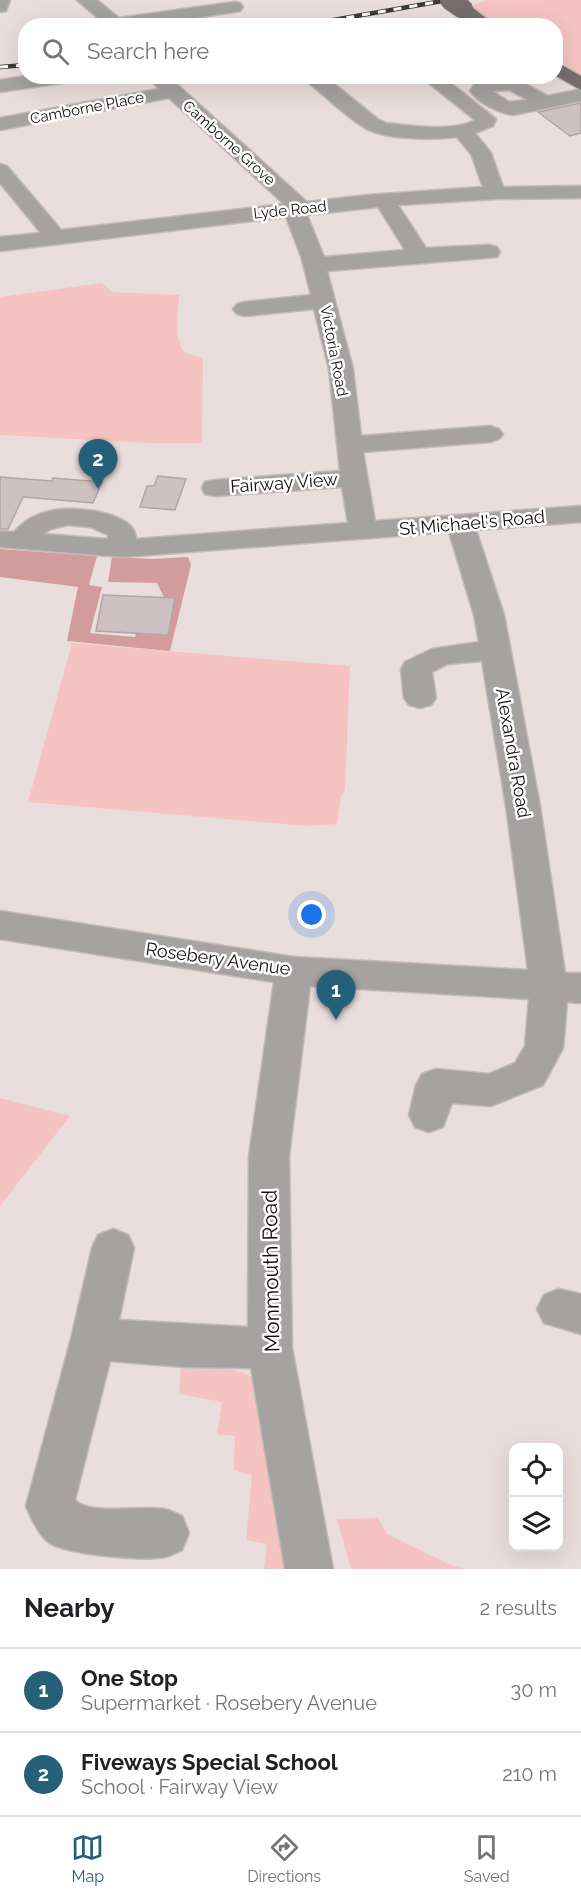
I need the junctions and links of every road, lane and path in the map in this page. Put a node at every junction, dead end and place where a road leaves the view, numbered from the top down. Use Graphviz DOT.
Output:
graph roads {
  1 [pos="1,0"];
  2 [pos="86,0"];
  3 [pos="142,0"];
  4 [pos="457,4"];
  5 [pos="0,8"];
  6 [pos="234,8"];
  7 [pos="109,18"];
  8 [pos="159,18"];
  9 [pos="477,18"];
  10 [pos="563,73"];
  11 [pos="18,83"];
  12 [pos="164,84"];
  13 [pos="322,84"];
  14 [pos="440,84"];
  15 [pos="560,84"];
  16 [pos="581,84"];
  17 [pos="0,86"];
  18 [pos="173,92"];
  19 [pos="581,93"];
  20 [pos="545,102"];
  21 [pos="0,124"];
  22 [pos="463,132"];
  23 [pos="0,170"];
  24 [pos="581,192"];
  25 [pos="495,194"];
  26 [pos="384,200"];
  27 [pos="298,209"];
  28 [pos="53,238"];
  29 [pos="0,244"];
  30 [pos="489,252"];
  31 [pos="419,255"];
  32 [pos="314,264"];
  33 [pos="324,301"];
  34 [pos="245,309"];
  35 [pos="490,434"];
  36 [pos="349,445"];
  37 [pos="353,478"];
  38 [pos="215,488"];
  39 [pos="581,514"];
  40 [pos="460,524"];
  41 [pos="363,532"];
  42 [pos="10,540"];
  43 [pos="495,651"];
  44 [pos="420,698"];
  45 [pos="0,926"];
  46 [pos="294,971"];
  47 [pos="565,987"];
  48 [pos="429,1115"];
  49 [pos="113,1248"];
  50 [pos="93,1339"];
  51 [pos="270,1348"];
  52 [pos="165,1533"];
  53 [pos="309,1569"];
  1 -- 5 [label="street"];
  2 -- 7 [label="street"];
  3 -- 8 [label="street"];
  4 -- 9 [label="main road"];
  6 -- 8 [label="street"];
  10 -- 16 [label="main road"];
  11 -- 17 [label="street"];
  12 -- 18 [label="street, Camborne Grove"];
  13 -- 22 [label="street"];
  14 -- 22 [label="street"];
  15 -- 19 [label="street"];
  18 -- 21 [label="street, Camborne Place"];
  18 -- 27 [label="street, Camborne Grove"];
  19 -- 20 [label="street"];
  22 -- 25 [label="street"];
  23 -- 28 [label="street"];
  24 -- 25 [label="street, Lyde Road"];
  25 -- 26 [label="street, Lyde Road"];
  26 -- 27 [label="street, Lyde Road"];
  26 -- 31 [label="street"];
  27 -- 28 [label="street, Lyde Road"];
  27 -- 32 [label="street, Victoria Road"];
  28 -- 29 [label="street, Lyde Road"];
  30 -- 31 [label="street"];
  31 -- 32 [label="street"];
  32 -- 33 [label="street, Victoria Road"];
  33 -- 34 [label="street"];
  33 -- 36 [label="street, Victoria Road"];
  35 -- 36 [label="street"];
  36 -- 37 [label="street, Victoria Road"];
  37 -- 38 [label="street, Fairway View"];
  37 -- 41 [label="street, Victoria Road"];
  39 -- 40 [label="street, St Michael's Road"];
  40 -- 41 [label="street, St Michael's Road"];
  40 -- 43 [label="street, Alexandra Road"];
  41 -- 42 [label="street, St Michael's Road"];
  43 -- 44 [label="street"];
  43 -- 47 [label="street, Alexandra Road"];
  45 -- 46 [label="street, Rosebery Avenue"];
  46 -- 47 [label="street, Rosebery Avenue"];
  46 -- 51 [label="street, Monmouth Road"];
  47 -- 48 [label="street, Alexandra Road"];
  49 -- 50 [label="street"];
  50 -- 51 [label="street"];
  50 -- 52 [label="street"];
  51 -- 53 [label="street, Monmouth Road"];
}
